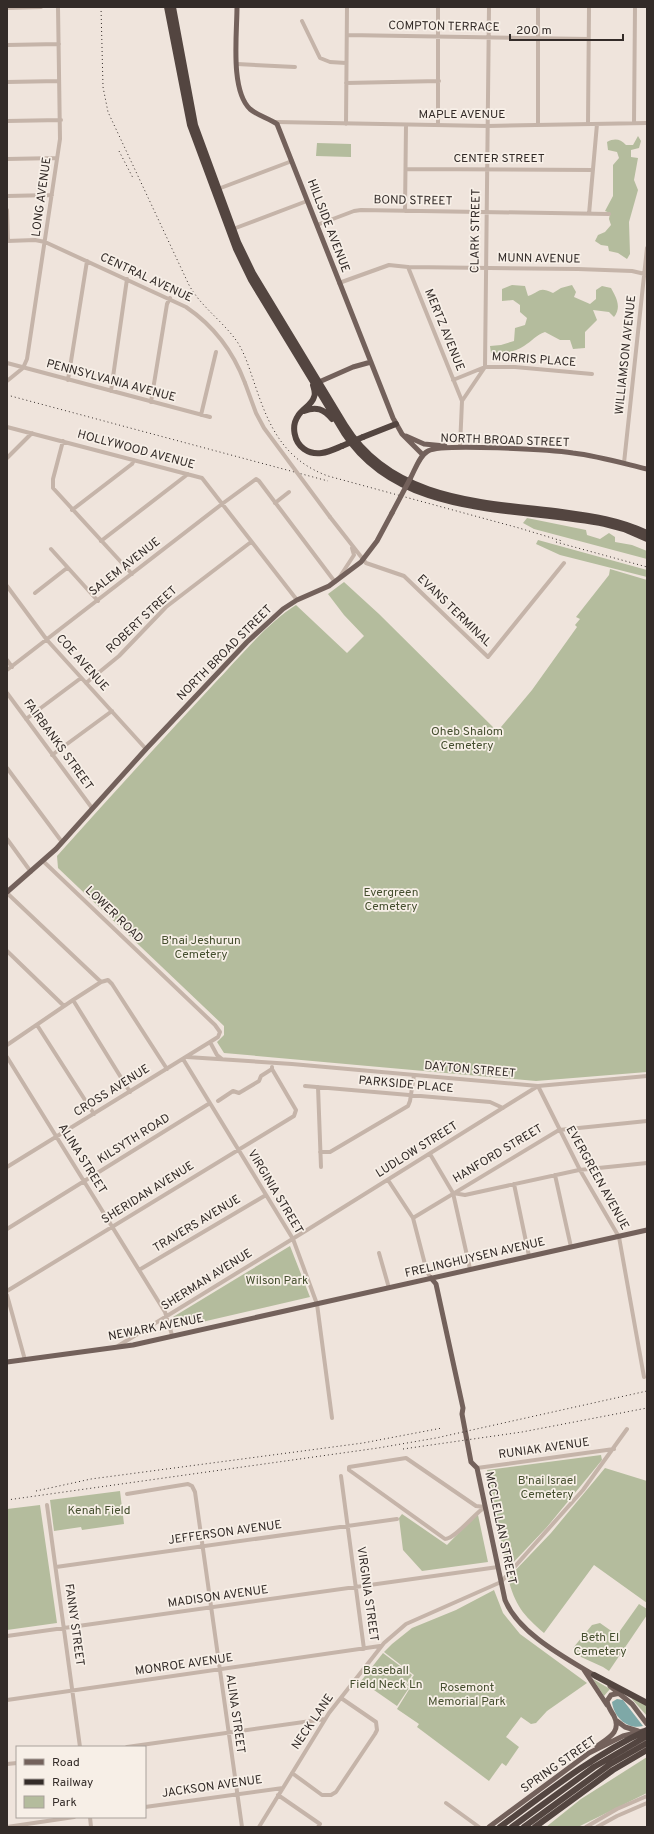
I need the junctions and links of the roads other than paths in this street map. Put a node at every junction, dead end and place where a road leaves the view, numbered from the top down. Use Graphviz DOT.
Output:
graph roads {
  1 [pos="41,7"];
  2 [pos="58,7"];
  3 [pos="167,7"];
  4 [pos="173,7"];
  5 [pos="237,7"];
  6 [pos="348,7"];
  7 [pos="438,7"];
  8 [pos="489,7"];
  9 [pos="538,7"];
  10 [pos="589,7"];
  11 [pos="635,7"];
  12 [pos="7,8"];
  13 [pos="302,21"];
  14 [pos="347,36"];
  15 [pos="437,37"];
  16 [pos="488,38"];
  17 [pos="538,38"];
  18 [pos="589,39"];
  19 [pos="59,44"];
  20 [pos="7,45"];
  21 [pos="346,63"];
  22 [pos="237,64"];
  23 [pos="295,67"];
  24 [pos="59,81"];
  25 [pos="439,81"];
  26 [pos="7,82"];
  27 [pos="346,83"];
  28 [pos="60,120"];
  29 [pos="7,121"];
  30 [pos="276,122"];
  31 [pos="647,122"];
  32 [pos="634,123"];
  33 [pos="346,124"];
  34 [pos="588,124"];
  35 [pos="597,124"];
  36 [pos="406,125"];
  37 [pos="438,125"];
  38 [pos="538,125"];
  39 [pos="488,126"];
  40 [pos="58,158"];
  41 [pos="7,159"];
  42 [pos="292,161"];
  43 [pos="406,169"];
  44 [pos="487,169"];
  45 [pos="593,170"];
  46 [pos="218,189"];
  47 [pos="52,195"];
  48 [pos="7,196"];
  49 [pos="307,201"];
  50 [pos="7,210"];
  51 [pos="405,211"];
  52 [pos="486,212"];
  53 [pos="589,214"];
  54 [pos="609,214"];
  55 [pos="317,225"];
  56 [pos="233,229"];
  57 [pos="8,241"];
  58 [pos="45,242"];
  59 [pos="647,248"];
  60 [pos="87,261"];
  61 [pos="408,267"];
  62 [pos="486,268"];
  63 [pos="645,274"];
  64 [pos="127,279"];
  65 [pos="339,283"];
  66 [pos="170,298"];
  67 [pos="216,352"];
  68 [pos="371,362"];
  69 [pos="7,363"];
  70 [pos="484,367"];
  71 [pos="23,368"];
  72 [pos="592,374"];
  73 [pos="68,380"];
  74 [pos="312,380"];
  75 [pos="453,380"];
  76 [pos="7,381"];
  77 [pos="319,382"];
  78 [pos="110,391"];
  79 [pos="462,401"];
  80 [pos="152,402"];
  81 [pos="302,412"];
  82 [pos="201,415"];
  83 [pos="210,417"];
  84 [pos="396,424"];
  85 [pos="7,426"];
  86 [pos="32,433"];
  87 [pos="344,433"];
  88 [pos="402,434"];
  89 [pos="63,441"];
  90 [pos="450,447"];
  91 [pos="460,447"];
  92 [pos="423,455"];
  93 [pos="7,458"];
  94 [pos="134,460"];
  95 [pos="624,463"];
  96 [pos="647,469"];
  97 [pos="188,474"];
  98 [pos="289,492"];
  99 [pos="275,502"];
  100 [pos="222,504"];
  101 [pos="72,510"];
  102 [pos="647,533"];
  103 [pos="647,539"];
  104 [pos="101,541"];
  105 [pos="251,542"];
  106 [pos="352,545"];
  107 [pos="51,549"];
  108 [pos="363,560"];
  109 [pos="564,563"];
  110 [pos="68,568"];
  111 [pos="132,574"];
  112 [pos="337,580"];
  113 [pos="7,586"];
  114 [pos="35,593"];
  115 [pos="297,600"];
  116 [pos="98,601"];
  117 [pos="47,640"];
  118 [pos="7,660"];
  119 [pos="12,667"];
  120 [pos="7,670"];
  121 [pos="81,678"];
  122 [pos="86,683"];
  123 [pos="7,693"];
  124 [pos="112,711"];
  125 [pos="26,719"];
  126 [pos="146,749"];
  127 [pos="52,755"];
  128 [pos="7,768"];
  129 [pos="92,808"];
  130 [pos="7,839"];
  131 [pos="62,842"];
  132 [pos="43,861"];
  133 [pos="31,872"];
  134 [pos="7,893"];
  135 [pos="7,951"];
  136 [pos="101,982"];
  137 [pos="73,1000"];
  138 [pos="64,1006"];
  139 [pos="37,1025"];
  140 [pos="219,1034"];
  141 [pos="210,1042"];
  142 [pos="7,1045"];
  143 [pos="7,1057"];
  144 [pos="185,1058"];
  145 [pos="222,1059"];
  146 [pos="272,1064"];
  147 [pos="167,1069"];
  148 [pos="272,1069"];
  149 [pos="414,1075"];
  150 [pos="647,1076"];
  151 [pos="306,1086"];
  152 [pos="538,1086"];
  153 [pos="318,1087"];
  154 [pos="130,1092"];
  155 [pos="411,1095"];
  156 [pos="218,1101"];
  157 [pos="210,1104"];
  158 [pos="503,1108"];
  159 [pos="94,1114"];
  160 [pos="647,1121"];
  161 [pos="559,1130"];
  162 [pos="56,1137"];
  163 [pos="238,1149"];
  164 [pos="320,1152"];
  165 [pos="430,1154"];
  166 [pos="647,1163"];
  167 [pos="7,1167"];
  168 [pos="321,1167"];
  169 [pos="580,1170"];
  170 [pos="555,1175"];
  171 [pos="388,1180"];
  172 [pos="84,1182"];
  173 [pos="514,1184"];
  174 [pos="453,1193"];
  175 [pos="266,1195"];
  176 [pos="413,1218"];
  177 [pos="112,1227"];
  178 [pos="7,1229"];
  179 [pos="307,1230"];
  180 [pos="647,1230"];
  181 [pos="619,1236"];
  182 [pos="293,1239"];
  183 [pos="571,1247"];
  184 [pos="379,1253"];
  185 [pos="529,1256"];
  186 [pos="470,1269"];
  187 [pos="139,1270"];
  188 [pos="431,1278"];
  189 [pos="389,1288"];
  190 [pos="7,1291"];
  191 [pos="7,1295"];
  192 [pos="317,1304"];
  193 [pos="307,1307"];
  194 [pos="167,1316"];
  195 [pos="172,1335"];
  196 [pos="117,1347"];
  197 [pos="25,1360"];
  198 [pos="7,1362"];
  199 [pos="644,1377"];
  200 [pos="332,1418"];
  201 [pos="627,1429"];
  202 [pos="614,1449"];
  203 [pos="477,1468"];
  204 [pos="341,1476"];
  205 [pos="127,1494"];
  206 [pos="47,1505"];
  207 [pos="485,1506"];
  208 [pos="397,1519"];
  209 [pos="347,1525"];
  210 [pos="202,1546"];
  211 [pos="56,1567"];
  212 [pos="498,1567"];
  213 [pos="501,1582"];
  214 [pos="356,1587"];
  215 [pos="210,1608"];
  216 [pos="64,1628"];
  217 [pos="7,1636"];
  218 [pos="381,1646"];
  219 [pos="364,1649"];
  220 [pos="582,1668"];
  221 [pos="219,1670"];
  222 [pos="594,1675"];
  223 [pos="73,1691"];
  224 [pos="620,1693"];
  225 [pos="341,1698"];
  226 [pos="7,1700"];
  227 [pos="647,1702"];
  228 [pos="610,1709"];
  229 [pos="325,1719"];
  230 [pos="615,1719"];
  231 [pos="647,1724"];
  232 [pos="647,1730"];
  233 [pos="639,1731"];
  234 [pos="227,1733"];
  235 [pos="647,1736"];
  236 [pos="647,1743"];
  237 [pos="80,1746"];
  238 [pos="134,1746"];
  239 [pos="647,1750"];
  240 [pos="589,1754"];
  241 [pos="292,1773"];
  242 [pos="283,1788"];
  243 [pos="236,1794"];
  244 [pos="278,1795"];
  245 [pos="647,1796"];
  246 [pos="446,1803"];
  247 [pos="647,1803"];
  248 [pos="146,1807"];
  249 [pos="67,1818"];
  250 [pos="319,1826"];
  251 [pos="7,1827"];
  252 [pos="242,1827"];
  253 [pos="258,1827"];
  254 [pos="480,1827"];
  255 [pos="489,1827"];
  256 [pos="500,1827"];
  257 [pos="512,1827"];
  258 [pos="524,1827"];
  259 [pos="536,1827"];
  260 [pos="586,1827"];
  261 [pos="598,1827"];
  1 -- 12 [label="street"];
  2 -- 19 [label="street, LONG AVENUE"];
  3 -- 74 [label="highway"];
  4 -- 46 [label="highway"];
  5 -- 22 [label="main road"];
  6 -- 14 [label="street"];
  7 -- 15 [label="street"];
  8 -- 16 [label="street, CLARK STREET"];
  9 -- 17 [label="street"];
  10 -- 18 [label="street"];
  11 -- 32 [label="street"];
  13 -- 21 [label="street"];
  14 -- 15 [label="street, COMPTON TERRACE"];
  14 -- 21 [label="street"];
  15 -- 16 [label="street, COMPTON TERRACE"];
  15 -- 25 [label="street"];
  16 -- 17 [label="street, COMPTON TERRACE"];
  16 -- 39 [label="street, CLARK STREET"];
  17 -- 18 [label="street, COMPTON TERRACE"];
  17 -- 38 [label="street"];
  18 -- 34 [label="street"];
  19 -- 20 [label="street"];
  19 -- 24 [label="street, LONG AVENUE"];
  21 -- 27 [label="street"];
  22 -- 23 [label="street"];
  22 -- 30 [label="main road"];
  24 -- 26 [label="street"];
  24 -- 28 [label="street, LONG AVENUE"];
  25 -- 27 [label="street"];
  25 -- 37 [label="street"];
  27 -- 33 [label="street"];
  28 -- 29 [label="street"];
  28 -- 40 [label="street, LONG AVENUE"];
  30 -- 33 [label="street, MAPLE AVENUE"];
  30 -- 42 [label="main road, HILLSIDE AVENUE"];
  31 -- 32 [label="street, MAPLE AVENUE"];
  32 -- 35 [label="street, MAPLE AVENUE"];
  33 -- 36 [label="street, MAPLE AVENUE"];
  34 -- 35 [label="street, MAPLE AVENUE"];
  34 -- 38 [label="street, MAPLE AVENUE"];
  35 -- 45 [label="street"];
  36 -- 37 [label="street, MAPLE AVENUE"];
  36 -- 43 [label="street"];
  37 -- 39 [label="street, MAPLE AVENUE"];
  38 -- 39 [label="street, MAPLE AVENUE"];
  39 -- 44 [label="street, CLARK STREET"];
  40 -- 41 [label="street"];
  40 -- 47 [label="street, LONG AVENUE"];
  42 -- 46 [label="street"];
  42 -- 49 [label="main road, HILLSIDE AVENUE"];
  43 -- 44 [label="street, CENTER STREET"];
  43 -- 51 [label="street"];
  44 -- 45 [label="street, CENTER STREET"];
  44 -- 52 [label="street, CLARK STREET"];
  45 -- 53 [label="street"];
  46 -- 56 [label="highway"];
  47 -- 48 [label="street"];
  47 -- 58 [label="street, LONG AVENUE"];
  49 -- 55 [label="main road, HILLSIDE AVENUE"];
  49 -- 56 [label="street"];
  50 -- 57 [label="street"];
  51 -- 52 [label="street, BOND STREET"];
  51 -- 55 [label="street, BOND STREET"];
  52 -- 53 [label="street, BOND STREET"];
  52 -- 62 [label="street, CLARK STREET"];
  53 -- 54 [label="street, BOND STREET"];
  55 -- 65 [label="main road, HILLSIDE AVENUE"];
  56 -- 77 [label="highway"];
  57 -- 58 [label="street, CENTRAL AVENUE"];
  58 -- 60 [label="street, CENTRAL AVENUE"];
  58 -- 71 [label="street, LONG AVENUE"];
  59 -- 63 [label="street, WILLIAMSON AVENUE"];
  60 -- 64 [label="street, CENTRAL AVENUE"];
  60 -- 73 [label="street"];
  61 -- 62 [label="street, MUNN AVENUE"];
  61 -- 65 [label="street, MUNN AVENUE"];
  61 -- 75 [label="street, MERTZ AVENUE"];
  62 -- 63 [label="street, MUNN AVENUE"];
  62 -- 70 [label="street, CLARK STREET"];
  63 -- 95 [label="street, WILLIAMSON AVENUE"];
  64 -- 66 [label="street, CENTRAL AVENUE"];
  64 -- 78 [label="street"];
  65 -- 68 [label="main road, HILLSIDE AVENUE"];
  66 -- 80 [label="street"];
  66 -- 106 [label="street, CENTRAL AVENUE, bridge"];
  67 -- 82 [label="street"];
  68 -- 77 [label="main road"];
  68 -- 84 [label="main road, HILLSIDE AVENUE"];
  69 -- 71 [label="street, PENNSYLVANIA AVENUE"];
  70 -- 72 [label="street, MORRIS PLACE"];
  70 -- 75 [label="street, MORRIS PLACE"];
  70 -- 79 [label="street"];
  71 -- 73 [label="street, PENNSYLVANIA AVENUE"];
  71 -- 76 [label="street"];
  73 -- 78 [label="street, PENNSYLVANIA AVENUE"];
  74 -- 81 [label="highway"];
  74 -- 87 [label="highway"];
  75 -- 79 [label="street, MERTZ AVENUE"];
  77 -- 102 [label="highway"];
  78 -- 80 [label="street, PENNSYLVANIA AVENUE"];
  79 -- 91 [label="street"];
  80 -- 82 [label="street, PENNSYLVANIA AVENUE"];
  81 -- 84 [label="highway, bridge"];
  81 -- 87 [label="highway"];
  82 -- 83 [label="street, PENNSYLVANIA AVENUE"];
  84 -- 88 [label="main road, HILLSIDE AVENUE"];
  85 -- 86 [label="street, HOLLYWOOD AVENUE"];
  86 -- 89 [label="street, HOLLYWOOD AVENUE"];
  86 -- 93 [label="street"];
  87 -- 103 [label="highway"];
  88 -- 90 [label="main road"];
  88 -- 92 [label="main road, HILLSIDE AVENUE"];
  89 -- 94 [label="street, HOLLYWOOD AVENUE"];
  89 -- 101 [label="street"];
  90 -- 91 [label="main road, NORTH BROAD STREET"];
  90 -- 92 [label="main road, NORTH BROAD STREET"];
  91 -- 95 [label="main road, NORTH BROAD STREET"];
  92 -- 108 [label="main road, NORTH BROAD STREET, bridge"];
  94 -- 97 [label="street, HOLLYWOOD AVENUE"];
  94 -- 101 [label="street"];
  95 -- 96 [label="main road, NORTH BROAD STREET"];
  97 -- 100 [label="street, HOLLYWOOD AVENUE"];
  97 -- 104 [label="street"];
  98 -- 99 [label="street"];
  99 -- 100 [label="street, SALEM AVENUE"];
  99 -- 112 [label="street"];
  100 -- 105 [label="street, HOLLYWOOD AVENUE"];
  100 -- 111 [label="street, SALEM AVENUE"];
  101 -- 104 [label="street"];
  104 -- 111 [label="street"];
  105 -- 115 [label="street, HOLLYWOOD AVENUE"];
  105 -- 122 [label="street, ROBERT STREET"];
  106 -- 108 [label="street, CENTRAL AVENUE"];
  106 -- 112 [label="street"];
  107 -- 110 [label="street"];
  108 -- 109 [label="street, EVANS TERMINAL"];
  108 -- 112 [label="main road, NORTH BROAD STREET"];
  110 -- 114 [label="street"];
  110 -- 116 [label="street"];
  111 -- 116 [label="street, SALEM AVENUE"];
  112 -- 115 [label="main road, NORTH BROAD STREET"];
  113 -- 117 [label="street, COE AVENUE"];
  115 -- 126 [label="main road, NORTH BROAD STREET"];
  116 -- 117 [label="street, SALEM AVENUE"];
  117 -- 119 [label="street, SALEM AVENUE"];
  117 -- 121 [label="street, COE AVENUE"];
  118 -- 119 [label="street"];
  119 -- 120 [label="street, SALEM AVENUE"];
  121 -- 122 [label="street, COE AVENUE"];
  121 -- 125 [label="street"];
  122 -- 124 [label="street, COE AVENUE"];
  123 -- 125 [label="street, FAIRBANKS STREET"];
  124 -- 126 [label="street, COE AVENUE"];
  124 -- 127 [label="street"];
  125 -- 127 [label="street, FAIRBANKS STREET"];
  126 -- 129 [label="main road, NORTH BROAD STREET"];
  127 -- 129 [label="street, FAIRBANKS STREET"];
  128 -- 131 [label="street"];
  129 -- 131 [label="main road, NORTH BROAD STREET"];
  130 -- 133 [label="street"];
  131 -- 132 [label="main road, NORTH BROAD STREET"];
  132 -- 133 [label="main road, NORTH BROAD STREET"];
  132 -- 140 [label="street, LOWER ROAD"];
  133 -- 134 [label="main road, NORTH BROAD STREET"];
  134 -- 136 [label="street"];
  135 -- 138 [label="street"];
  136 -- 137 [label="street"];
  136 -- 147 [label="street"];
  137 -- 138 [label="street"];
  137 -- 154 [label="street"];
  138 -- 139 [label="street"];
  139 -- 142 [label="street"];
  139 -- 159 [label="street"];
  140 -- 141 [label="street, CROSS AVENUE"];
  141 -- 144 [label="street, CROSS AVENUE"];
  141 -- 145 [label="street"];
  143 -- 162 [label="street, ALINA STREET"];
  144 -- 145 [label="street"];
  144 -- 147 [label="street, CROSS AVENUE"];
  144 -- 157 [label="street, VIRGINIA STREET"];
  145 -- 146 [label="street"];
  146 -- 148 [label="street"];
  146 -- 149 [label="street, DAYTON STREET"];
  147 -- 154 [label="street, CROSS AVENUE"];
  148 -- 156 [label="street"];
  148 -- 163 [label="street, SHERIDAN AVENUE"];
  149 -- 152 [label="street, DAYTON STREET"];
  149 -- 155 [label="street"];
  150 -- 152 [label="street, DAYTON STREET"];
  151 -- 153 [label="street, PARKSIDE PLACE"];
  152 -- 158 [label="street, LUDLOW STREET"];
  152 -- 161 [label="street, EVERGREEN AVENUE"];
  153 -- 155 [label="street, PARKSIDE PLACE"];
  153 -- 164 [label="street"];
  154 -- 159 [label="street, CROSS AVENUE"];
  155 -- 158 [label="street, PARKSIDE PLACE"];
  155 -- 164 [label="street"];
  157 -- 163 [label="street, VIRGINIA STREET"];
  157 -- 172 [label="street, KILSYTH ROAD"];
  158 -- 165 [label="street, LUDLOW STREET"];
  159 -- 162 [label="street, CROSS AVENUE"];
  160 -- 161 [label="street, HANFORD STREET"];
  161 -- 169 [label="street, EVERGREEN AVENUE"];
  161 -- 174 [label="street, HANFORD STREET"];
  162 -- 167 [label="street, CROSS AVENUE"];
  162 -- 172 [label="street, ALINA STREET"];
  163 -- 175 [label="street, VIRGINIA STREET"];
  163 -- 177 [label="street, SHERIDAN AVENUE"];
  164 -- 168 [label="street"];
  165 -- 171 [label="street, LUDLOW STREET"];
  165 -- 174 [label="street"];
  166 -- 169 [label="street"];
  169 -- 170 [label="street"];
  169 -- 181 [label="street, EVERGREEN AVENUE"];
  170 -- 173 [label="street"];
  170 -- 183 [label="street"];
  171 -- 176 [label="street"];
  171 -- 179 [label="street, LUDLOW STREET"];
  172 -- 177 [label="street, ALINA STREET"];
  172 -- 178 [label="street, KILSYTH ROAD"];
  173 -- 174 [label="street"];
  173 -- 185 [label="street"];
  174 -- 176 [label="street, HANFORD STREET"];
  174 -- 186 [label="street"];
  175 -- 182 [label="street, VIRGINIA STREET"];
  175 -- 187 [label="street, TRAVERS AVENUE"];
  176 -- 188 [label="street"];
  177 -- 187 [label="street, ALINA STREET"];
  177 -- 190 [label="street, SHERIDAN AVENUE"];
  179 -- 182 [label="street, SHERMAN AVENUE"];
  180 -- 181 [label="main road, FRELINGHUYSEN AVENUE"];
  181 -- 183 [label="main road, FRELINGHUYSEN AVENUE"];
  181 -- 199 [label="street, EVERGREEN AVENUE"];
  182 -- 192 [label="street, VIRGINIA STREET"];
  182 -- 194 [label="street, SHERMAN AVENUE"];
  183 -- 185 [label="main road, FRELINGHUYSEN AVENUE"];
  184 -- 189 [label="street"];
  185 -- 186 [label="main road, FRELINGHUYSEN AVENUE"];
  186 -- 188 [label="main road, FRELINGHUYSEN AVENUE"];
  187 -- 194 [label="street, ALINA STREET"];
  188 -- 189 [label="main road, FRELINGHUYSEN AVENUE"];
  188 -- 203 [label="main road, MCCLELLAN STREET"];
  189 -- 192 [label="main road, FRELINGHUYSEN AVENUE"];
  191 -- 197 [label="street"];
  192 -- 193 [label="main road, FRELINGHUYSEN AVENUE"];
  192 -- 200 [label="street, VIRGINIA STREET"];
  193 -- 195 [label="main road, NEWARK AVENUE"];
  194 -- 195 [label="street, ALINA STREET"];
  194 -- 196 [label="street, SHERMAN AVENUE"];
  195 -- 196 [label="main road, NEWARK AVENUE"];
  196 -- 197 [label="main road, NEWARK AVENUE"];
  197 -- 198 [label="main road, NEWARK AVENUE"];
  201 -- 202 [label="street"];
  202 -- 203 [label="street, RUNIAK AVENUE"];
  202 -- 213 [label="street"];
  203 -- 207 [label="main road, MCCLELLAN STREET"];
  204 -- 209 [label="street, VIRGINIA STREET"];
  205 -- 210 [label="street, ALINA STREET"];
  206 -- 211 [label="street, FANNY STREET"];
  207 -- 207 [label="street"];
  207 -- 212 [label="main road, MCCLELLAN STREET"];
  208 -- 209 [label="street, JEFFERSON AVENUE"];
  209 -- 210 [label="street, JEFFERSON AVENUE"];
  209 -- 214 [label="street, VIRGINIA STREET"];
  210 -- 211 [label="street, JEFFERSON AVENUE"];
  210 -- 215 [label="street, ALINA STREET"];
  211 -- 216 [label="street, FANNY STREET"];
  212 -- 213 [label="main road, MCCLELLAN STREET"];
  212 -- 214 [label="street, MADISON AVENUE"];
  213 -- 218 [label="street, NECK LANE"];
  213 -- 220 [label="main road, MCCLELLAN STREET"];
  214 -- 215 [label="street, MADISON AVENUE"];
  214 -- 219 [label="street, VIRGINIA STREET"];
  215 -- 216 [label="street, MADISON AVENUE"];
  215 -- 221 [label="street, ALINA STREET"];
  216 -- 217 [label="street, MADISON AVENUE"];
  216 -- 223 [label="street, FANNY STREET"];
  218 -- 219 [label="street, VIRGINIA STREET"];
  218 -- 225 [label="street, NECK LANE"];
  219 -- 221 [label="street, MONROE AVENUE"];
  220 -- 222 [label="main road, MCCLELLAN STREET"];
  220 -- 228 [label="main road"];
  221 -- 223 [label="street, MONROE AVENUE"];
  221 -- 234 [label="street, ALINA STREET"];
  222 -- 224 [label="main road, MCCLELLAN STREET"];
  222 -- 227 [label="highway"];
  223 -- 226 [label="street, MONROE AVENUE"];
  223 -- 237 [label="street, FANNY STREET"];
  224 -- 228 [label="main road"];
  224 -- 231 [label="main road, MCCLELLAN STREET"];
  225 -- 229 [label="street, NECK LANE"];
  225 -- 241 [label="street"];
  228 -- 230 [label="main road"];
  229 -- 234 [label="street"];
  229 -- 241 [label="street, NECK LANE"];
  230 -- 233 [label="main road"];
  230 -- 240 [label="main road"];
  232 -- 233 [label="main road, SPRING STREET"];
  232 -- 256 [label="highway"];
  233 -- 240 [label="main road, SPRING STREET"];
  234 -- 238 [label="street"];
  234 -- 243 [label="street, ALINA STREET"];
  235 -- 257 [label="highway"];
  236 -- 258 [label="highway"];
  239 -- 259 [label="highway"];
  240 -- 255 [label="main road, SPRING STREET"];
  241 -- 242 [label="street, NECK LANE"];
  242 -- 243 [label="street, JACKSON AVENUE"];
  242 -- 244 [label="street, NECK LANE"];
  243 -- 248 [label="street, JACKSON AVENUE"];
  243 -- 252 [label="street, ALINA STREET"];
  244 -- 250 [label="street"];
  244 -- 253 [label="street, NECK LANE"];
  245 -- 260 [label="street"];
  246 -- 254 [label="street"];
  247 -- 261 [label="street"];
  249 -- 251 [label="street"];
}
